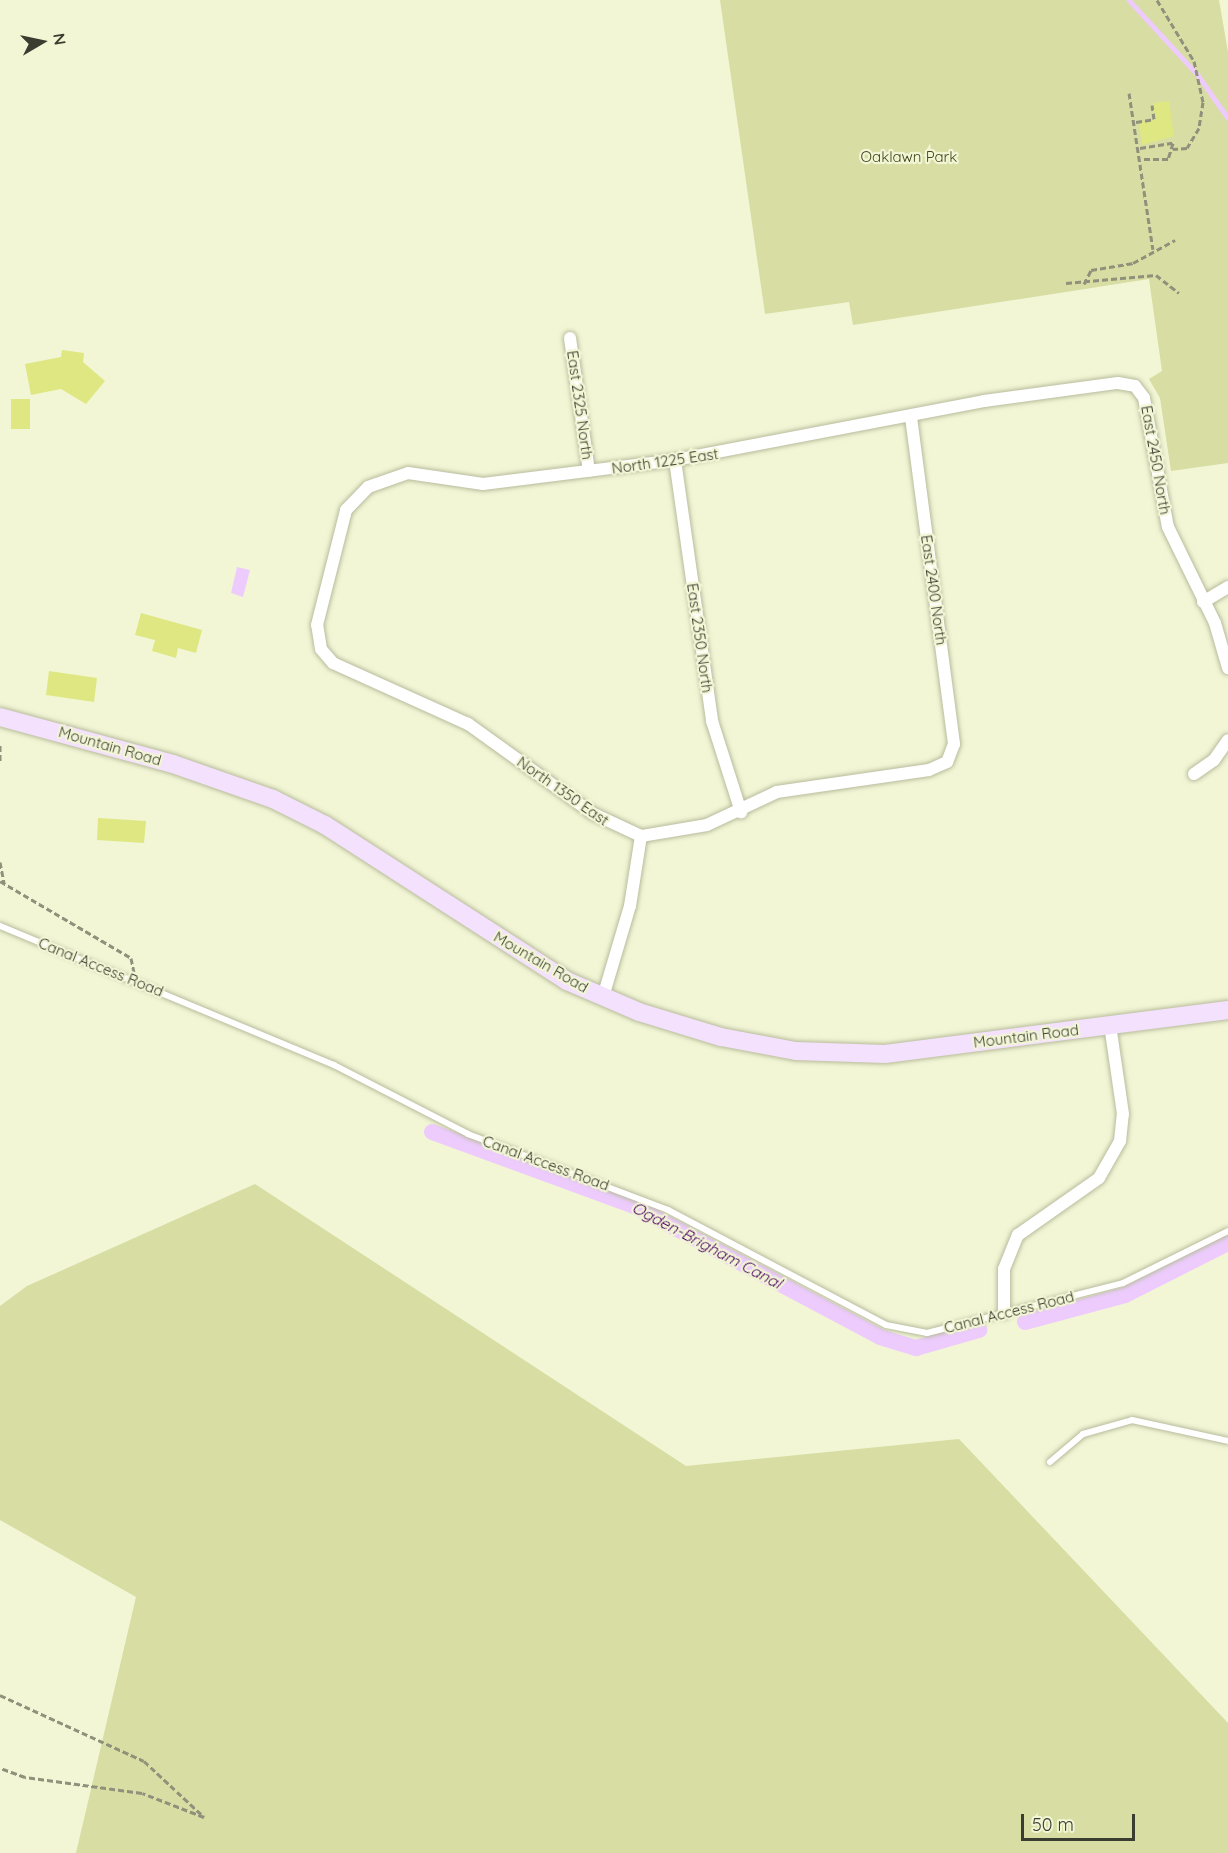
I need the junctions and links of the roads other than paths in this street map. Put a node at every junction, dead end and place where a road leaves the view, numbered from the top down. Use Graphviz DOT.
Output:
graph roads {
  1 [pos="570,339"];
  2 [pos="1135,386"];
  3 [pos="911,417"];
  4 [pos="675,460"];
  5 [pos="589,471"];
  6 [pos="1228,587"];
  7 [pos="1203,603"];
  8 [pos="333,663"];
  9 [pos="1228,668"];
  10 [pos="0,717"];
  11 [pos="1228,740"];
  12 [pos="1194,774"];
  13 [pos="741,812"];
  14 [pos="641,836"];
  15 [pos="0,926"];
  16 [pos="603,997"];
  17 [pos="1228,1010"];
  18 [pos="1110,1025"];
  19 [pos="1228,1231"];
  20 [pos="1004,1312"];
  21 [pos="1228,1441"];
  22 [pos="1050,1462"];
  1 -- 5 [label="street, East 2325 North"];
  2 -- 3 [label="street, North 1225 East"];
  2 -- 7 [label="street, East 2450 North"];
  3 -- 4 [label="street, North 1225 East"];
  3 -- 13 [label="street, East 2400 North"];
  4 -- 5 [label="street, North 1225 East"];
  4 -- 13 [label="street, East 2350 North"];
  5 -- 8 [label="street, North 1225 East"];
  6 -- 7 [label="street"];
  7 -- 9 [label="street, East 2450 North"];
  8 -- 14 [label="street, North 1350 East"];
  10 -- 16 [label="street, Mountain Road"];
  11 -- 12 [label="street"];
  13 -- 14 [label="street"];
  14 -- 16 [label="street"];
  15 -- 20 [label="lane, Canal Access Road"];
  16 -- 18 [label="street, Mountain Road"];
  17 -- 18 [label="street, Mountain Road"];
  18 -- 20 [label="street"];
  19 -- 20 [label="lane, Canal Access Road"];
  21 -- 22 [label="lane"];
}
